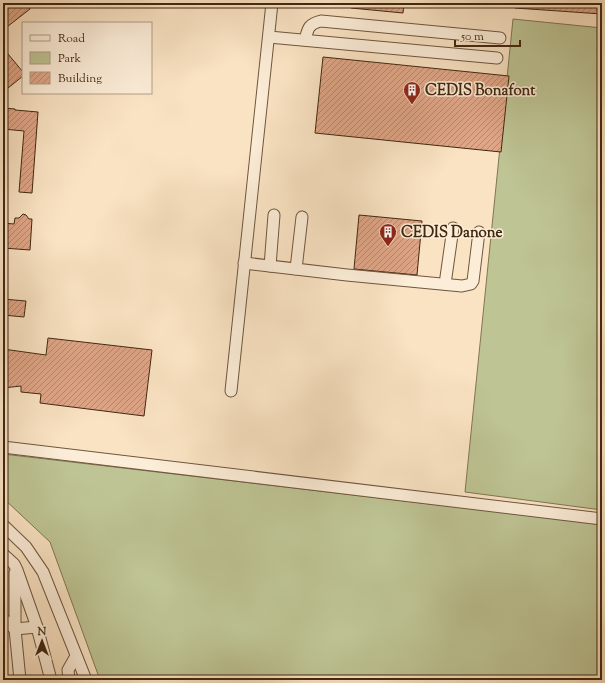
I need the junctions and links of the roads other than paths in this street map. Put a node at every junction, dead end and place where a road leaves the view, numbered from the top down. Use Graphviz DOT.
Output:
graph roads {
  1 [pos="272,3"];
  2 [pos="269,37"];
  3 [pos="500,38"];
  4 [pos="305,40"];
  5 [pos="497,58"];
  6 [pos="274,216"];
  7 [pos="302,218"];
  8 [pos="453,228"];
  9 [pos="479,232"];
  10 [pos="244,263"];
  11 [pos="270,266"];
  12 [pos="296,269"];
  13 [pos="445,284"];
  14 [pos="231,391"];
  15 [pos="3,447"];
  16 [pos="602,519"];
  17 [pos="3,525"];
  18 [pos="3,554"];
  19 [pos="15,566"];
  20 [pos="3,620"];
  21 [pos="37,627"];
  22 [pos="15,629"];
  23 [pos="76,656"];
  24 [pos="20,680"];
  25 [pos="52,680"];
  26 [pos="69,680"];
  27 [pos="86,680"];
  1 -- 2 [label="street"];
  2 -- 4 [label="street"];
  2 -- 10 [label="street"];
  3 -- 4 [label="street"];
  4 -- 5 [label="street"];
  6 -- 11 [label="street"];
  7 -- 12 [label="street"];
  8 -- 13 [label="street"];
  9 -- 13 [label="street"];
  10 -- 11 [label="street"];
  10 -- 14 [label="street"];
  11 -- 12 [label="street"];
  12 -- 13 [label="street"];
  15 -- 16 [label="street"];
  17 -- 23 [label="street"];
  18 -- 19 [label="street"];
  19 -- 21 [label="street"];
  19 -- 22 [label="street"];
  20 -- 22 [label="street"];
  21 -- 22 [label="street"];
  21 -- 25 [label="street"];
  22 -- 24 [label="street"];
  23 -- 26 [label="street"];
  23 -- 27 [label="street"];
}
